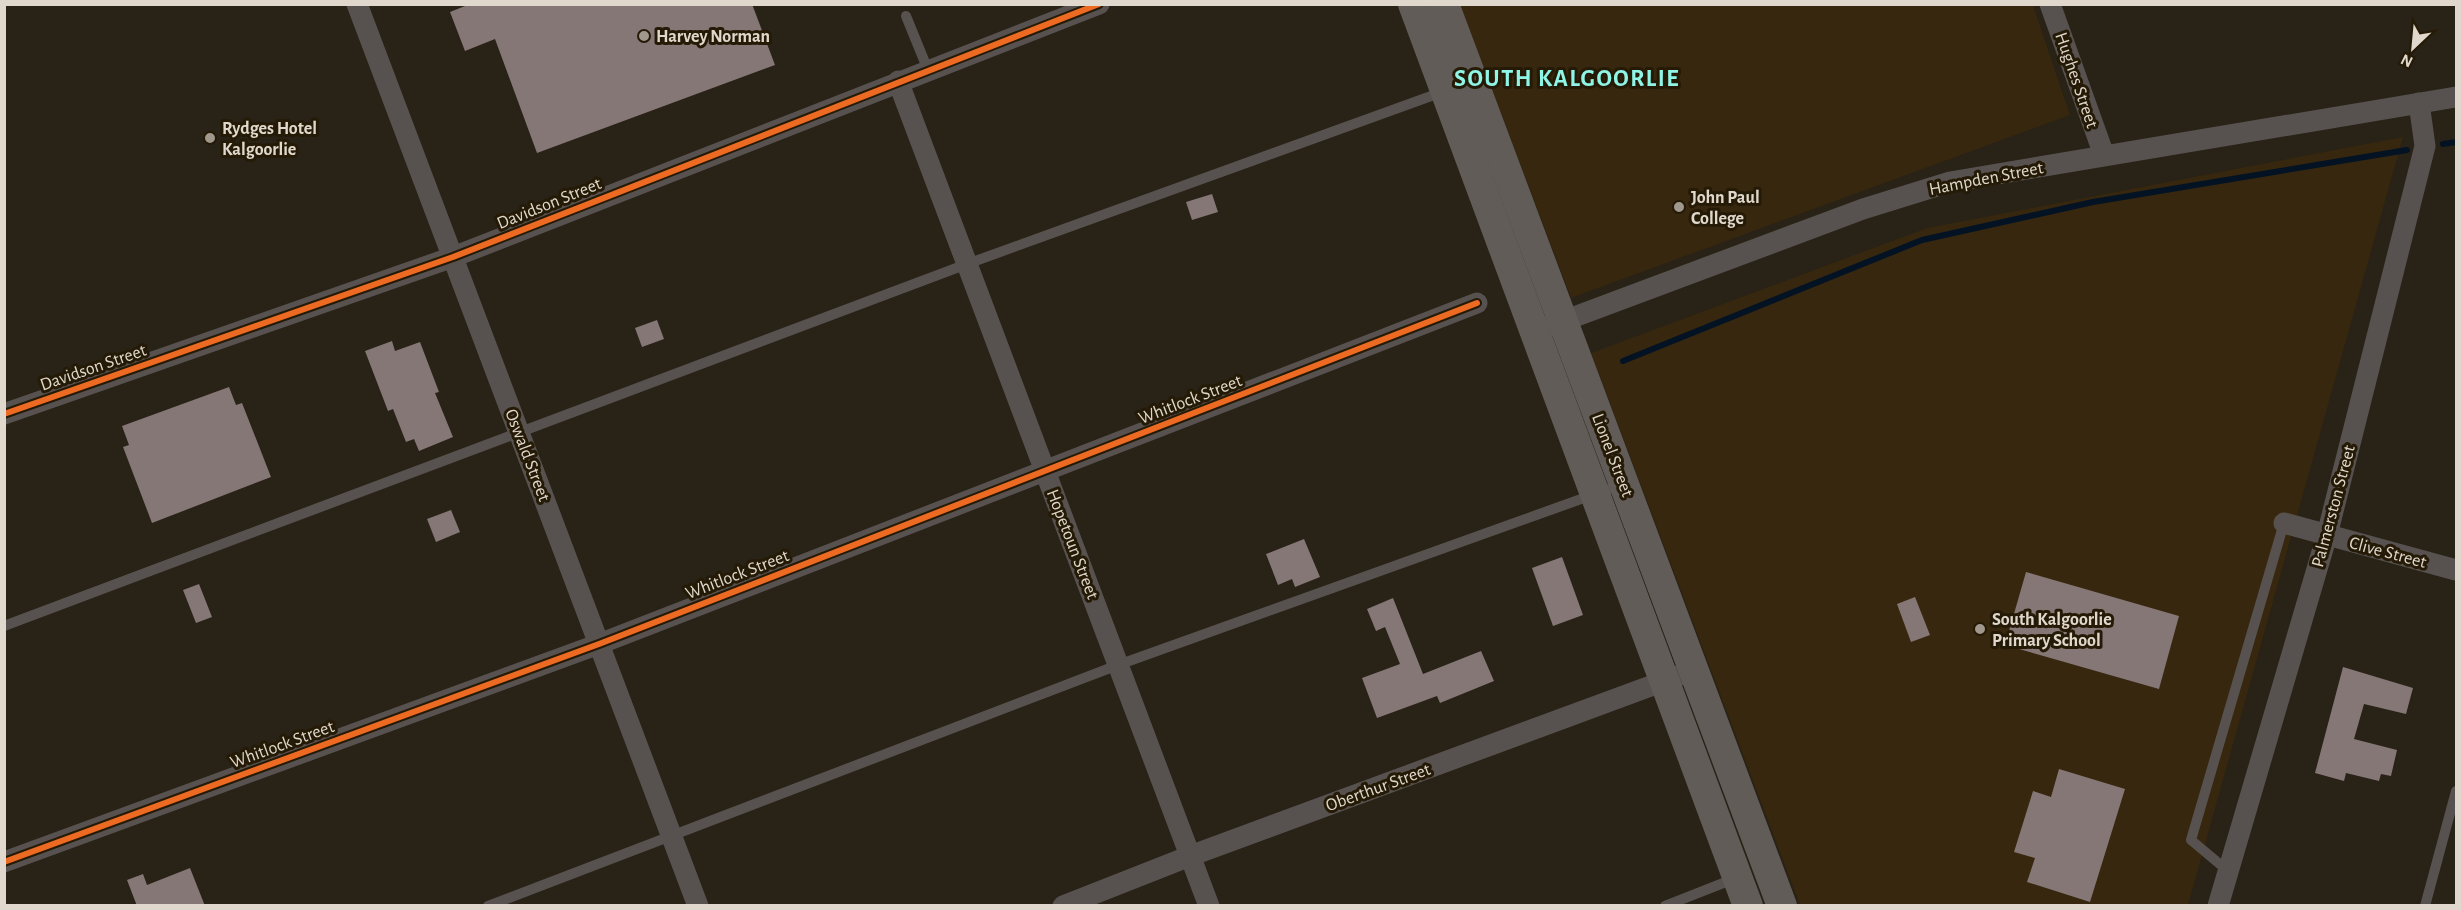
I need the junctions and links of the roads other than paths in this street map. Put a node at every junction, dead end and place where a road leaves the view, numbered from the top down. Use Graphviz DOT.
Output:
graph roads {
  1 [pos="357,4"];
  2 [pos="1099,4"];
  3 [pos="1413,4"];
  4 [pos="1444,4"];
  5 [pos="2050,4"];
  6 [pos="906,16"];
  7 [pos="928,70"];
  8 [pos="898,81"];
  9 [pos="1445,91"];
  10 [pos="2457,97"];
  11 [pos="2419,103"];
  12 [pos="2104,155"];
  13 [pos="453,257"];
  14 [pos="967,264"];
  15 [pos="1477,303"];
  16 [pos="1549,326"];
  17 [pos="4,414"];
  18 [pos="520,434"];
  19 [pos="1045,472"];
  20 [pos="1624,484"];
  21 [pos="1596,494"];
  22 [pos="2284,523"];
  23 [pos="2327,535"];
  24 [pos="2457,570"];
  25 [pos="4,626"];
  26 [pos="599,644"];
  27 [pos="1118,665"];
  28 [pos="1694,670"];
  29 [pos="1665,681"];
  30 [pos="2457,791"];
  31 [pos="672,837"];
  32 [pos="1190,856"];
  33 [pos="4,862"];
  34 [pos="1752,871"];
  35 [pos="2228,871"];
  36 [pos="488,906"];
  37 [pos="698,906"];
  38 [pos="1063,906"];
  39 [pos="1209,906"];
  40 [pos="1665,906"];
  41 [pos="1748,906"];
  42 [pos="1782,906"];
  43 [pos="2218,906"];
  44 [pos="2425,906"];
  1 -- 13 [label="street, Oswald Street"];
  2 -- 7 [label="street, Davidson Street"];
  3 -- 9 [label="street, Lionel Street"];
  4 -- 16 [label="street, Lionel Street"];
  5 -- 12 [label="street, Hughes Street"];
  6 -- 7 [label="lane"];
  7 -- 8 [label="street, Davidson Street"];
  8 -- 13 [label="street, Davidson Street"];
  8 -- 14 [label="street, Hopetoun Street"];
  9 -- 14 [label="lane"];
  9 -- 16 [label="street, Lionel Street"];
  10 -- 11 [label="street, Hampden Street"];
  11 -- 12 [label="street, Hampden Street"];
  11 -- 23 [label="street, Palmerston Street"];
  12 -- 16 [label="street, Hampden Street"];
  13 -- 17 [label="street, Davidson Street"];
  13 -- 18 [label="street, Oswald Street"];
  14 -- 18 [label="lane"];
  14 -- 19 [label="street, Hopetoun Street"];
  15 -- 19 [label="street, Whitlock Street"];
  16 -- 20 [label="street, Lionel Street"];
  16 -- 21 [label="street, Lionel Street"];
  18 -- 25 [label="lane"];
  18 -- 26 [label="street, Oswald Street"];
  19 -- 26 [label="street, Whitlock Street"];
  19 -- 27 [label="street, Hopetoun Street"];
  20 -- 21 [label="lane"];
  20 -- 28 [label="street, Lionel Street"];
  21 -- 27 [label="lane"];
  21 -- 29 [label="street, Lionel Street"];
  22 -- 23 [label="street, Clive Street"];
  22 -- 35 [label="lane"];
  23 -- 24 [label="street, Clive Street"];
  23 -- 35 [label="street, Palmerston Street"];
  26 -- 31 [label="street, Oswald Street"];
  26 -- 33 [label="street, Whitlock Street"];
  27 -- 31 [label="lane"];
  27 -- 32 [label="street, Hopetoun Street"];
  28 -- 29 [label="street, Oberthur Street"];
  28 -- 34 [label="street, Lionel Street"];
  29 -- 32 [label="street, Oberthur Street"];
  29 -- 34 [label="street, Lionel Street"];
  30 -- 44 [label="lane"];
  31 -- 36 [label="lane"];
  31 -- 37 [label="street, Oswald Street"];
  32 -- 38 [label="street, Oberthur Street"];
  32 -- 39 [label="street, Hopetoun Street"];
  34 -- 40 [label="lane"];
  34 -- 41 [label="street, Lionel Street"];
  34 -- 42 [label="street, Lionel Street"];
  35 -- 43 [label="street, Palmerston Street"];
}
